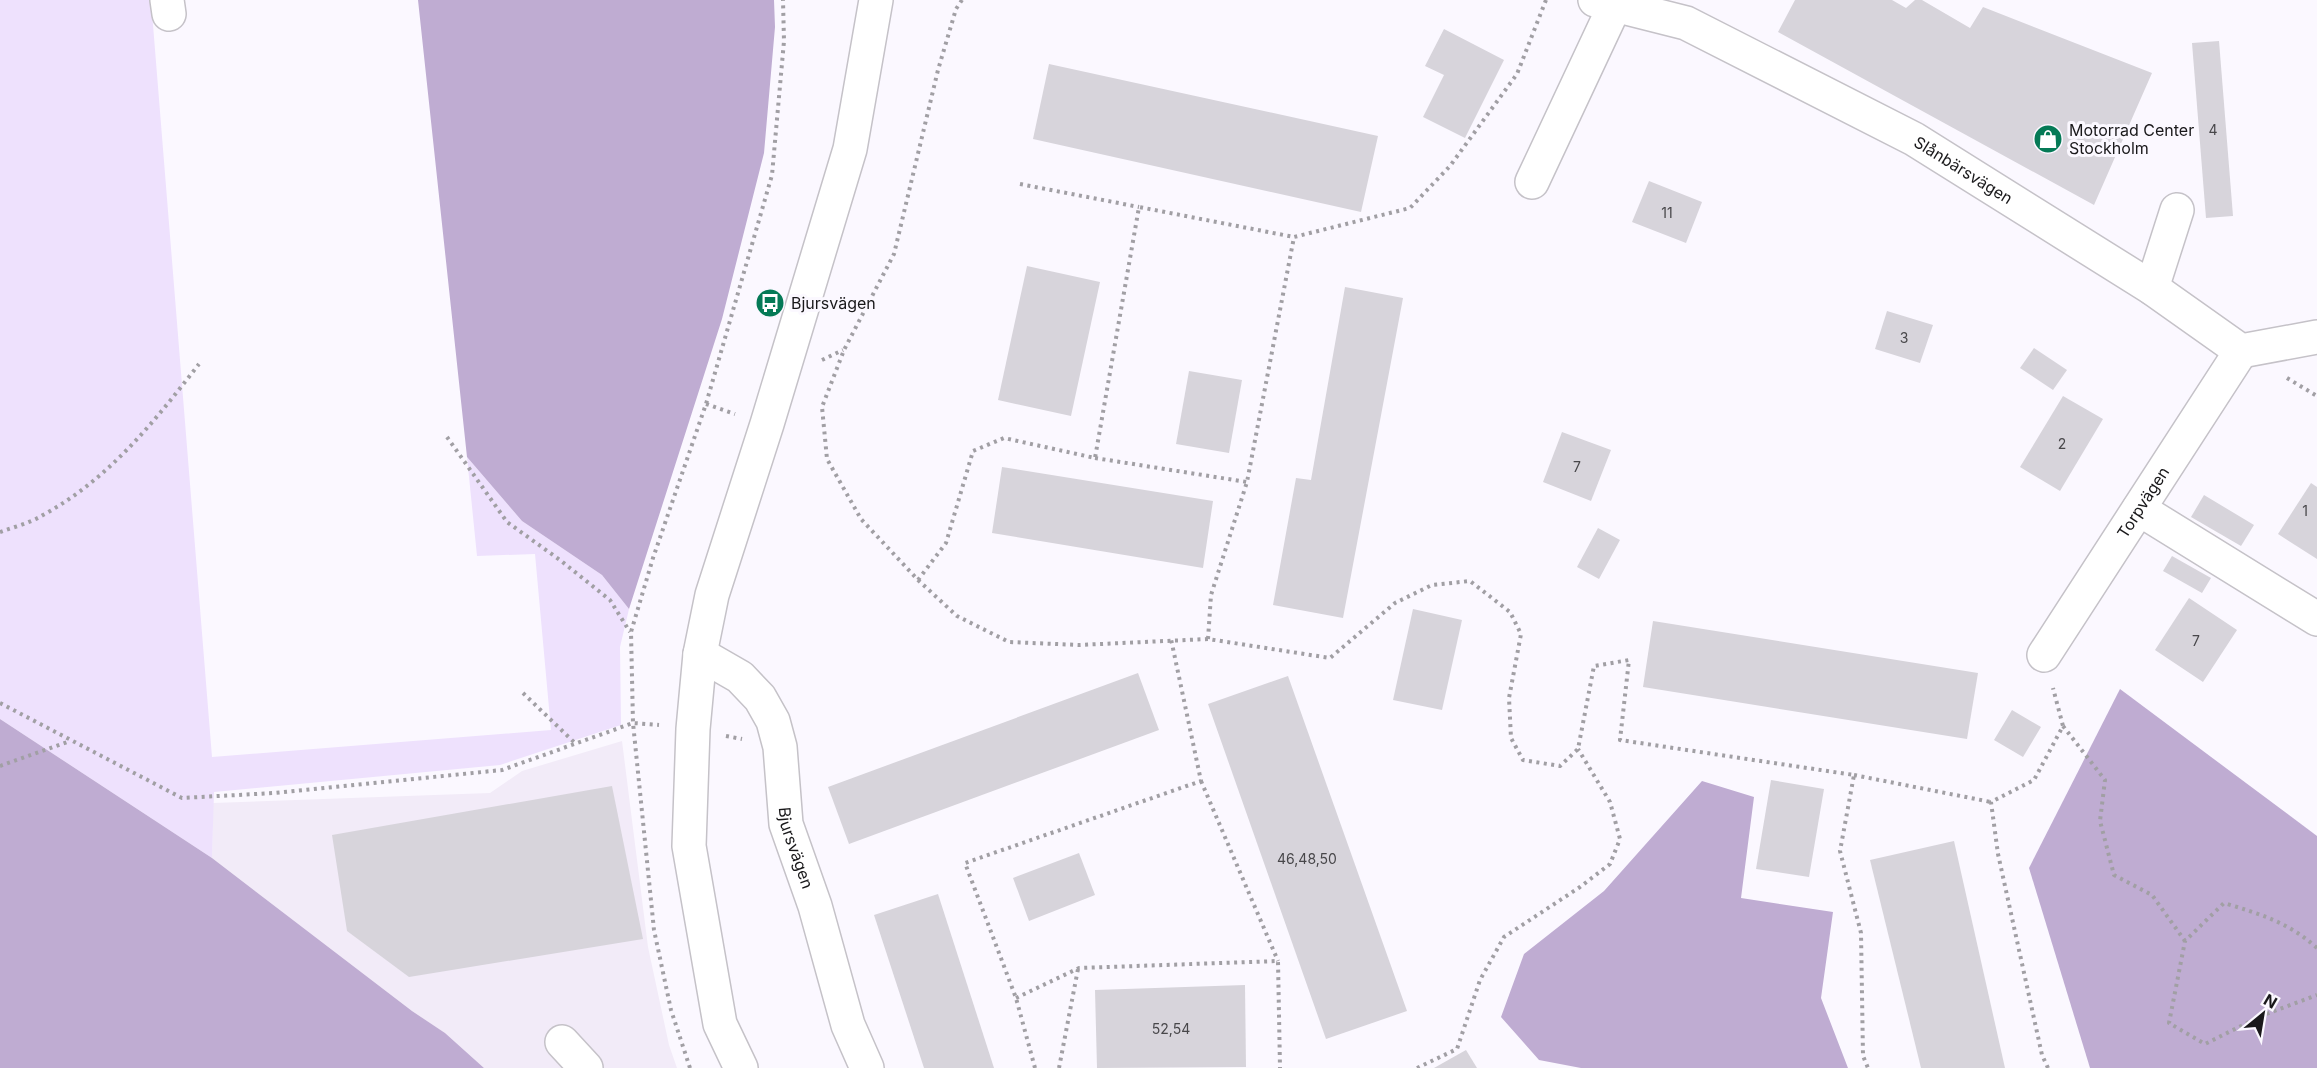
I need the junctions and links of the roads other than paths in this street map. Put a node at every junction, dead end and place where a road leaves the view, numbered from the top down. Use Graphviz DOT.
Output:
graph roads {
  1 [pos="1605,2"];
  2 [pos="874,5"];
  3 [pos="1693,12"];
  4 [pos="1532,182"];
  5 [pos="2177,210"];
  6 [pos="2152,288"];
  7 [pos="2317,337"];
  8 [pos="2241,351"];
  9 [pos="2139,509"];
  10 [pos="2317,619"];
  11 [pos="700,654"];
  12 [pos="2044,655"];
  13 [pos="562,1042"];
  14 [pos="586,1068"];
  15 [pos="741,1068"];
  16 [pos="867,1068"];
  1 -- 3 [label="street, Slånbärsvägen"];
  1 -- 4 [label="street"];
  2 -- 11 [label="street"];
  3 -- 6 [label="street, Slånbärsvägen"];
  5 -- 6 [label="street"];
  6 -- 8 [label="street, Slånbärsvägen"];
  7 -- 8 [label="street"];
  8 -- 9 [label="street, Torpvägen"];
  9 -- 10 [label="street"];
  9 -- 12 [label="street, Torpvägen"];
  11 -- 15 [label="street"];
  11 -- 16 [label="street, Bjursvägen"];
  13 -- 14 [label="street"];
}
